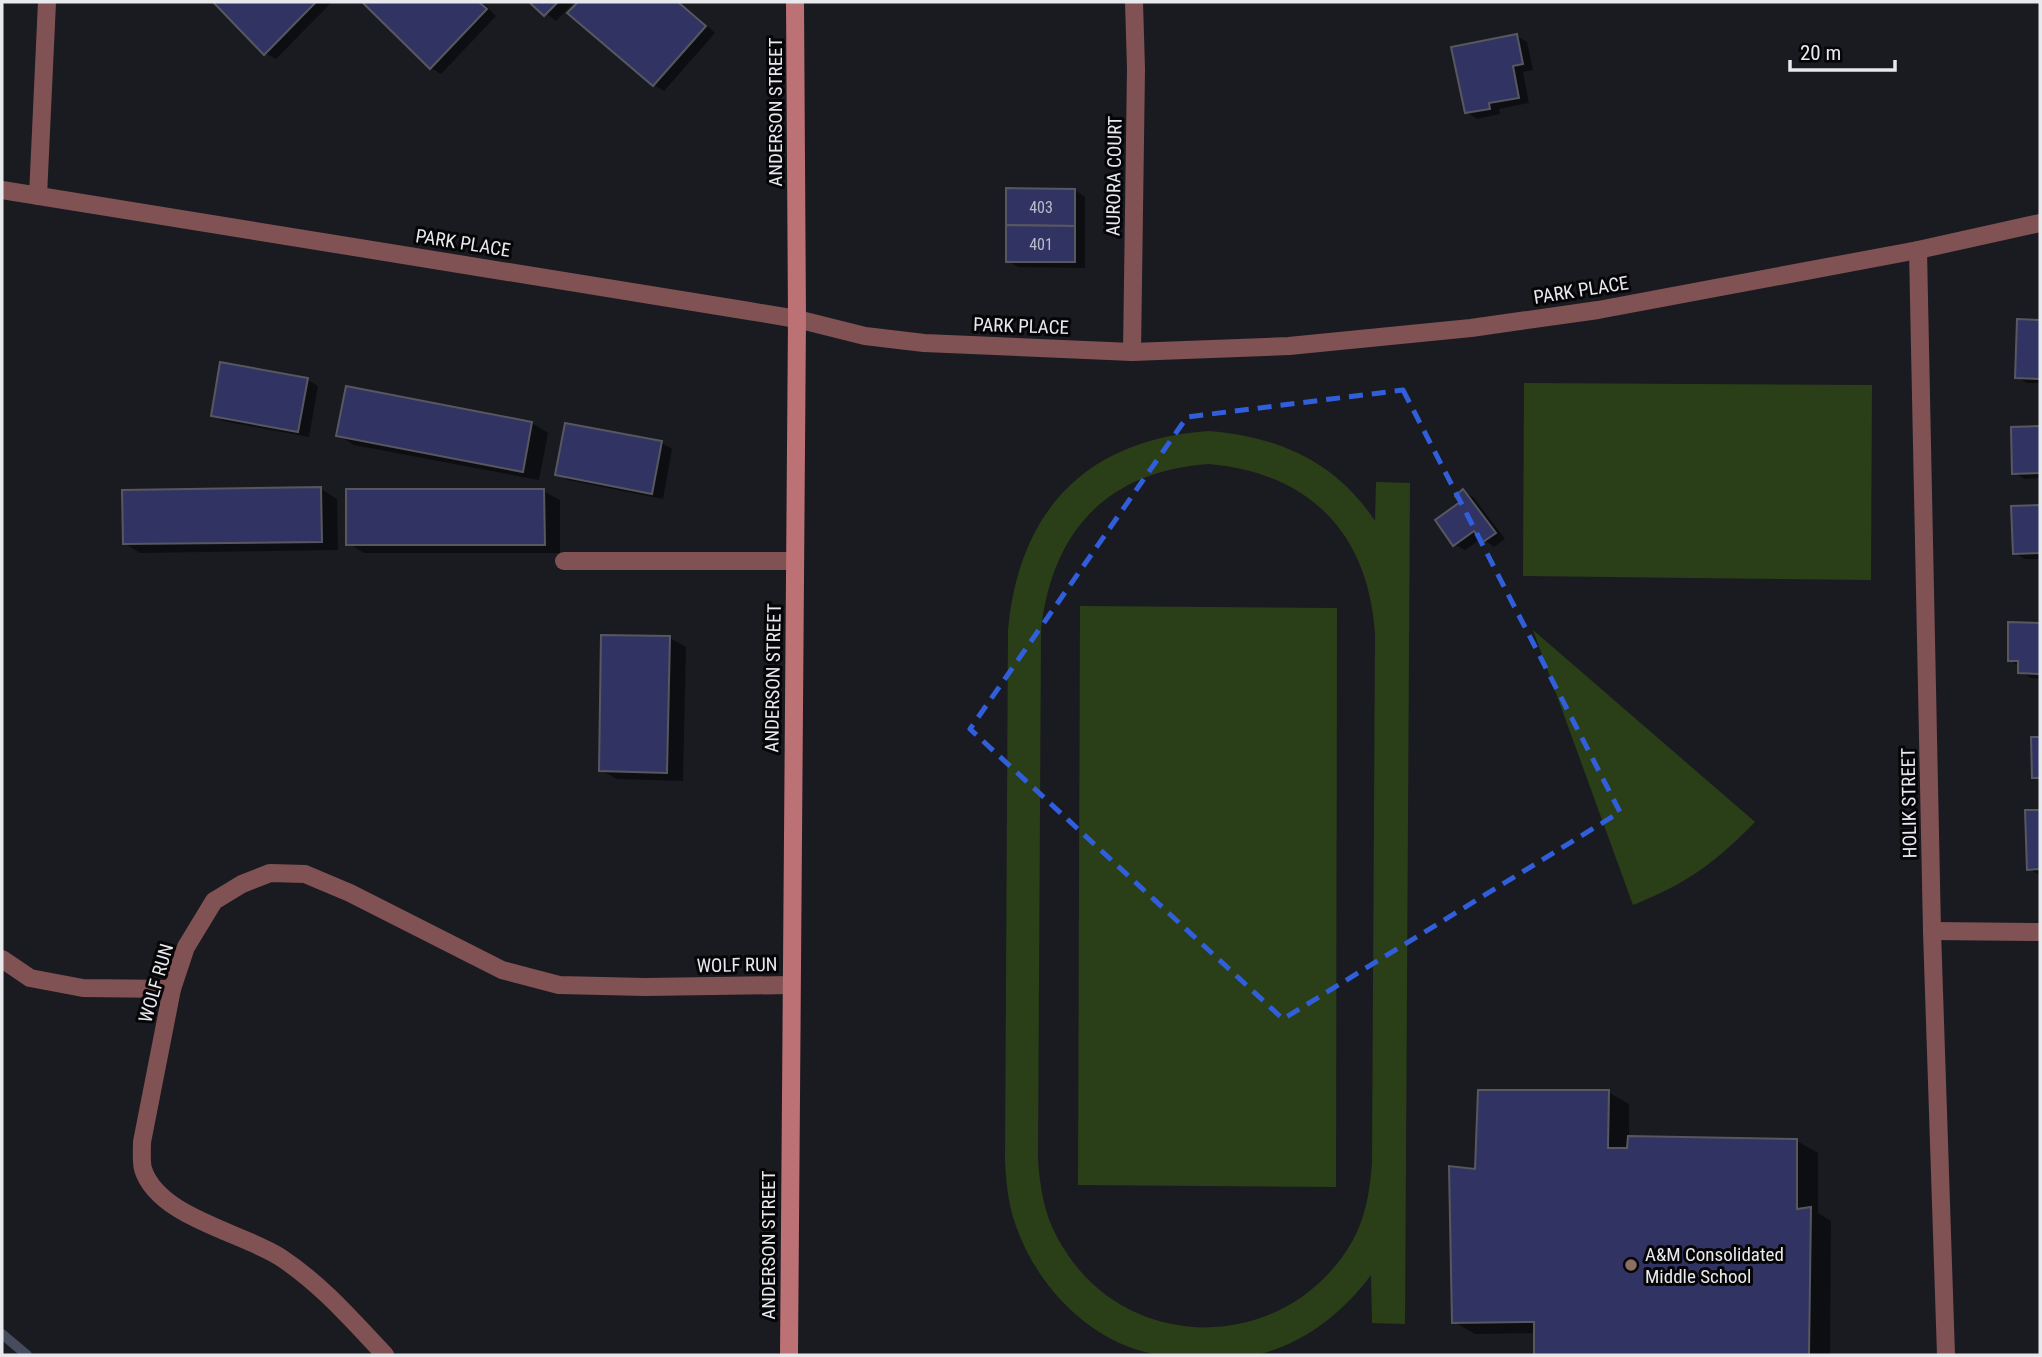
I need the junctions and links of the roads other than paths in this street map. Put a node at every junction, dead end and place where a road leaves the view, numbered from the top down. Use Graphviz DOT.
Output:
graph roads {
  1 [pos="47,2"];
  2 [pos="795,2"];
  3 [pos="1134,2"];
  4 [pos="2,190"];
  5 [pos="38,196"];
  6 [pos="2040,223"];
  7 [pos="1919,250"];
  8 [pos="797,319"];
  9 [pos="1132,352"];
  10 [pos="564,561"];
  11 [pos="795,561"];
  12 [pos="1932,931"];
  13 [pos="2040,932"];
  14 [pos="2,959"];
  15 [pos="791,985"];
  16 [pos="172,989"];
  17 [pos="385,1355"];
  18 [pos="789,1355"];
  19 [pos="1945,1355"];
  1 -- 5 [label="street"];
  2 -- 8 [label="street, ANDERSON STREET"];
  3 -- 9 [label="street, AURORA COURT"];
  4 -- 5 [label="street, PARK PLACE"];
  5 -- 8 [label="street, PARK PLACE"];
  6 -- 7 [label="street, PARK PLACE"];
  7 -- 9 [label="street, PARK PLACE"];
  7 -- 12 [label="street, HOLIK STREET"];
  8 -- 9 [label="street, PARK PLACE"];
  8 -- 11 [label="street, ANDERSON STREET"];
  10 -- 11 [label="street"];
  11 -- 15 [label="street, ANDERSON STREET"];
  12 -- 13 [label="street"];
  12 -- 19 [label="street, HOLIK STREET"];
  14 -- 16 [label="street"];
  15 -- 16 [label="street, WOLF RUN"];
  15 -- 18 [label="street, ANDERSON STREET"];
  16 -- 17 [label="street, WOLF RUN"];
}
